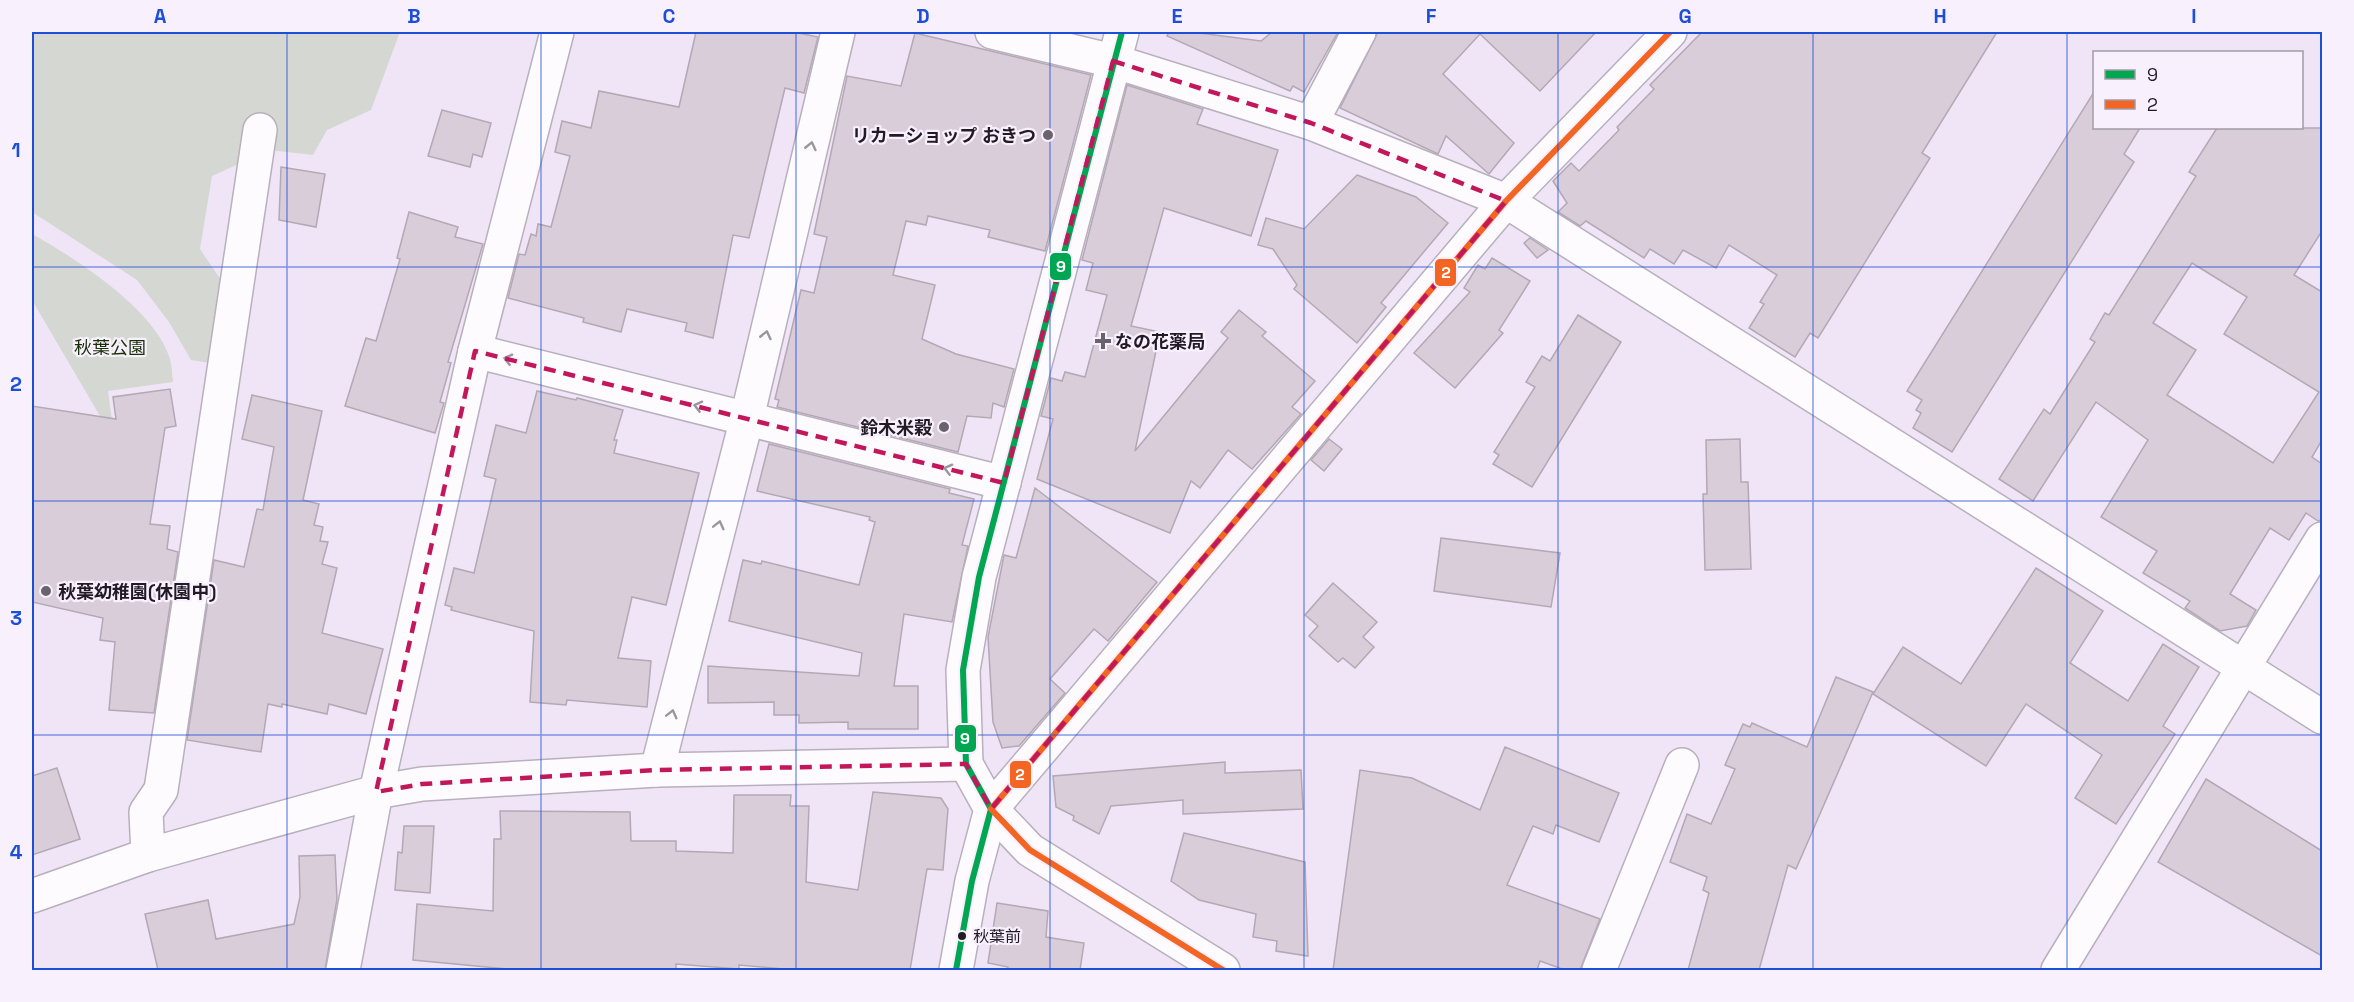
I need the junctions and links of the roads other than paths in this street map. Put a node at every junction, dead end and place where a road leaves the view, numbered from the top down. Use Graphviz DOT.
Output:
graph roads {
  1 [pos="557,32"];
  2 [pos="838,32"];
  3 [pos="992,32"];
  4 [pos="1359,32"];
  5 [pos="1670,32"];
  6 [pos="1117,46"];
  7 [pos="1311,123"];
  8 [pos="260,130"];
  9 [pos="1506,201"];
  10 [pos="475,351"];
  11 [pos="747,418"];
  12 [pos="1004,483"];
  13 [pos="2322,539"];
  14 [pos="2243,668"];
  15 [pos="2322,717"];
  16 [pos="966,764"];
  17 [pos="1682,765"];
  18 [pos="657,770"];
  19 [pos="376,792"];
  20 [pos="991,809"];
  21 [pos="148,855"];
  22 [pos="32,896"];
  23 [pos="343,970"];
  24 [pos="956,970"];
  25 [pos="1223,970"];
  26 [pos="1599,970"];
  27 [pos="2058,970"];
  1 -- 10 [label="street"];
  11 -- 2 [label="street, one-way"];
  3 -- 6 [label="street"];
  4 -- 7 [label="street"];
  5 -- 9 [label="street"];
  6 -- 7 [label="street"];
  6 -- 12 [label="street"];
  7 -- 9 [label="street"];
  8 -- 21 [label="street"];
  9 -- 14 [label="street"];
  9 -- 20 [label="street"];
  11 -- 10 [label="street, one-way"];
  10 -- 19 [label="street"];
  12 -- 11 [label="street, one-way"];
  18 -- 11 [label="street, one-way"];
  12 -- 16 [label="street"];
  13 -- 14 [label="street"];
  14 -- 15 [label="street"];
  14 -- 27 [label="street"];
  16 -- 18 [label="street"];
  16 -- 20 [label="street"];
  17 -- 26 [label="street"];
  18 -- 19 [label="street"];
  19 -- 21 [label="street"];
  19 -- 23 [label="street"];
  20 -- 24 [label="street"];
  20 -- 25 [label="street"];
  21 -- 22 [label="street"];
}
